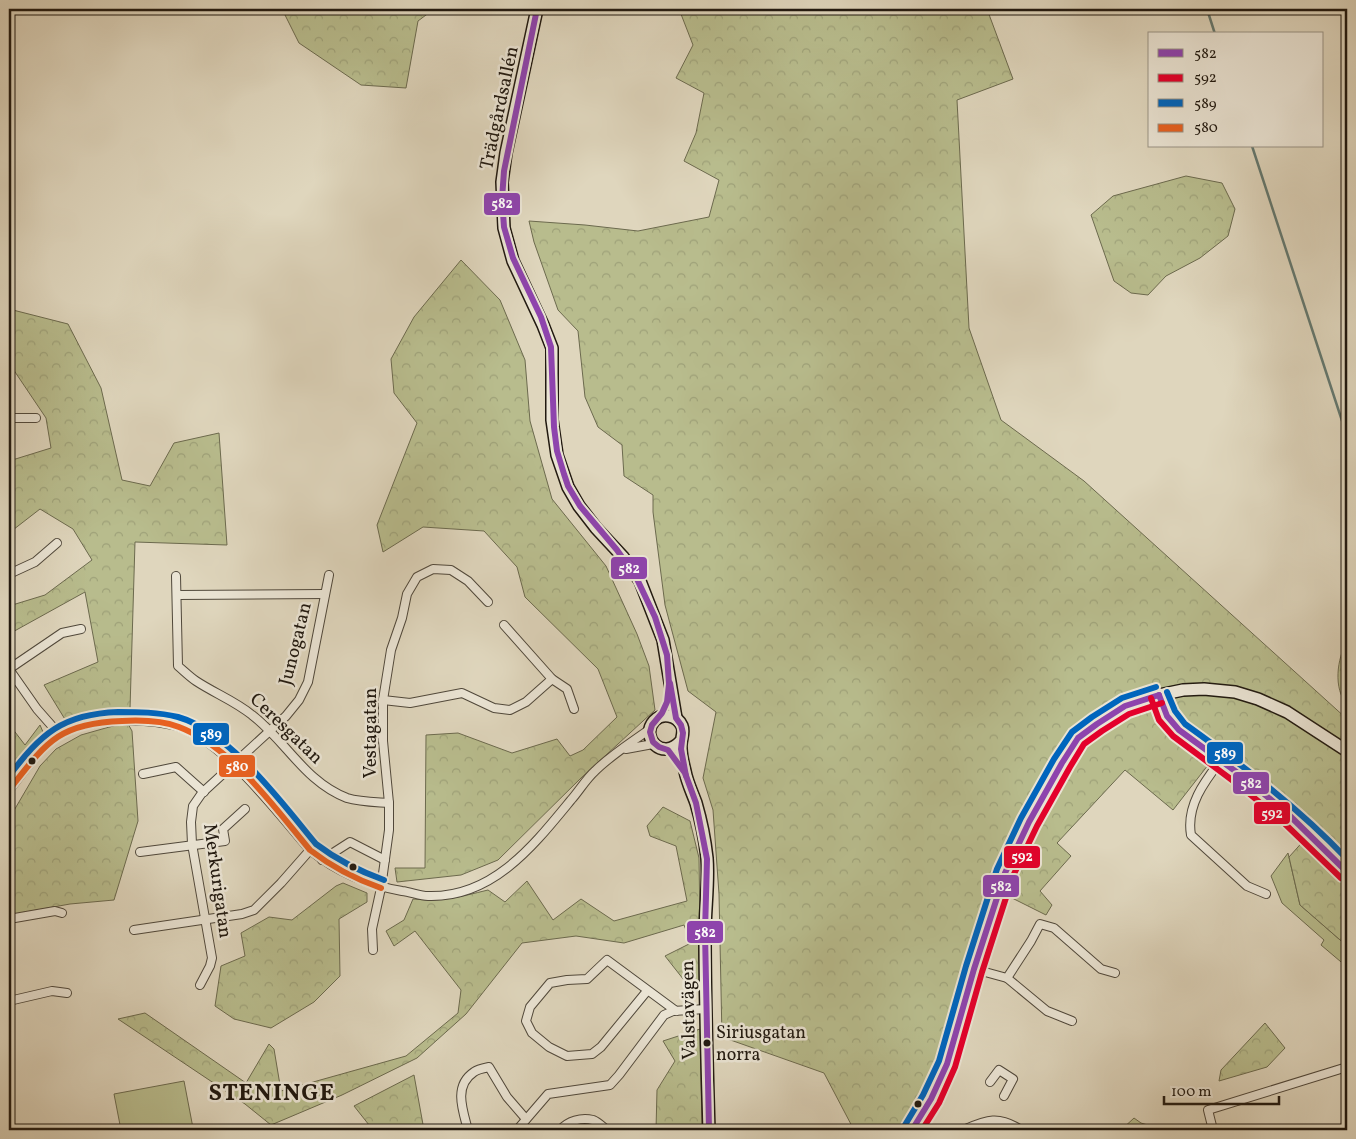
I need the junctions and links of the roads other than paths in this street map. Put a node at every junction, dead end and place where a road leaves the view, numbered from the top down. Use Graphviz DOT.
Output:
graph roads {
  1 [pos="537,9"];
  2 [pos="9,418"];
  3 [pos="36,418"];
  4 [pos="57,543"];
  5 [pos="9,574"];
  6 [pos="329,575"];
  7 [pos="176,576"];
  8 [pos="325,594"];
  9 [pos="177,595"];
  10 [pos="488,602"];
  11 [pos="504,625"];
  12 [pos="81,629"];
  13 [pos="9,669"];
  14 [pos="552,679"];
  15 [pos="670,683"];
  16 [pos="1158,695"];
  17 [pos="383,700"];
  18 [pos="574,709"];
  19 [pos="660,717"];
  20 [pos="676,718"];
  21 [pos="650,729"];
  22 [pos="269,731"];
  23 [pos="60,734"];
  24 [pos="681,741"];
  25 [pos="653,744"];
  26 [pos="621,750"];
  27 [pos="668,750"];
  28 [pos="1347,751"];
  29 [pos="1221,760"];
  30 [pos="233,764"];
  31 [pos="685,773"];
  32 [pos="143,774"];
  33 [pos="9,790"];
  34 [pos="204,792"];
  35 [pos="389,803"];
  36 [pos="245,809"];
  37 [pos="192,844"];
  38 [pos="310,850"];
  39 [pos="140,852"];
  40 [pos="322,860"];
  41 [pos="385,860"];
  42 [pos="1347,872"];
  43 [pos="381,888"];
  44 [pos="1266,894"];
  45 [pos="62,913"];
  46 [pos="9,919"];
  47 [pos="206,920"];
  48 [pos="134,930"];
  49 [pos="373,950"];
  50 [pos="974,969"];
  51 [pos="1115,973"];
  52 [pos="1007,978"];
  53 [pos="200,985"];
  54 [pos="647,991"];
  55 [pos="67,993"];
  56 [pos="9,1001"];
  57 [pos="706,1009"];
  58 [pos="676,1011"];
  59 [pos="1072,1021"];
  60 [pos="1347,1067"];
  61 [pos="990,1082"];
  62 [pos="1004,1096"];
  63 [pos="526,1119"];
  64 [pos="916,1129"];
  65 [pos="468,1130"];
  66 [pos="517,1130"];
  67 [pos="560,1130"];
  68 [pos="607,1130"];
  69 [pos="709,1130"];
  70 [pos="963,1130"];
  71 [pos="1021,1130"];
  72 [pos="1213,1130"];
  1 -- 15 [label="street, Trädgårdsallén"];
  2 -- 3 [label="street"];
  4 -- 5 [label="street"];
  6 -- 8 [label="street, Junogatan"];
  7 -- 9 [label="street, Ceresgatan"];
  8 -- 9 [label="street"];
  8 -- 22 [label="street, Junogatan"];
  9 -- 22 [label="street, Ceresgatan"];
  10 -- 17 [label="street, Vestagatan"];
  11 -- 14 [label="street"];
  12 -- 13 [label="street"];
  13 -- 23 [label="street"];
  14 -- 17 [label="street"];
  14 -- 18 [label="street"];
  15 -- 19 [label="street, Trädgårdsallén"];
  15 -- 20 [label="street, Trädgårdsallén"];
  16 -- 28 [label="street"];
  16 -- 29 [label="street"];
  16 -- 50 [label="street"];
  17 -- 35 [label="street, Vestagatan"];
  19 -- 20 [label="street"];
  19 -- 21 [label="street"];
  20 -- 24 [label="street, Valstavägen"];
  21 -- 25 [label="street"];
  21 -- 26 [label="street"];
  22 -- 30 [label="street, Junogatan"];
  22 -- 35 [label="street, Ceresgatan"];
  23 -- 30 [label="street"];
  23 -- 33 [label="street"];
  24 -- 27 [label="street"];
  24 -- 31 [label="street, Valstavägen"];
  25 -- 26 [label="street"];
  25 -- 27 [label="street"];
  26 -- 43 [label="street"];
  27 -- 31 [label="street, Valstavägen"];
  29 -- 42 [label="street"];
  29 -- 44 [label="street"];
  30 -- 34 [label="street, Merkurigatan"];
  30 -- 38 [label="street"];
  31 -- 57 [label="street, Valstavägen"];
  32 -- 34 [label="street"];
  34 -- 37 [label="street, Merkurigatan"];
  35 -- 41 [label="street, Vestagatan"];
  36 -- 37 [label="street"];
  37 -- 39 [label="street"];
  37 -- 47 [label="street, Merkurigatan"];
  38 -- 40 [label="street"];
  38 -- 47 [label="street"];
  40 -- 41 [label="street"];
  40 -- 43 [label="street"];
  41 -- 43 [label="street, Vestagatan"];
  43 -- 49 [label="street, Vestagatan"];
  45 -- 46 [label="street"];
  47 -- 48 [label="street"];
  47 -- 53 [label="street, Merkurigatan"];
  50 -- 52 [label="street"];
  50 -- 64 [label="street"];
  51 -- 52 [label="street"];
  52 -- 59 [label="street"];
  54 -- 54 [label="street"];
  54 -- 58 [label="street"];
  55 -- 56 [label="street"];
  57 -- 58 [label="street"];
  57 -- 69 [label="street, Valstavägen"];
  58 -- 63 [label="street"];
  60 -- 72 [label="street"];
  61 -- 62 [label="street"];
  63 -- 65 [label="street"];
  63 -- 66 [label="street"];
  67 -- 68 [label="street"];
  70 -- 71 [label="street"];
}
